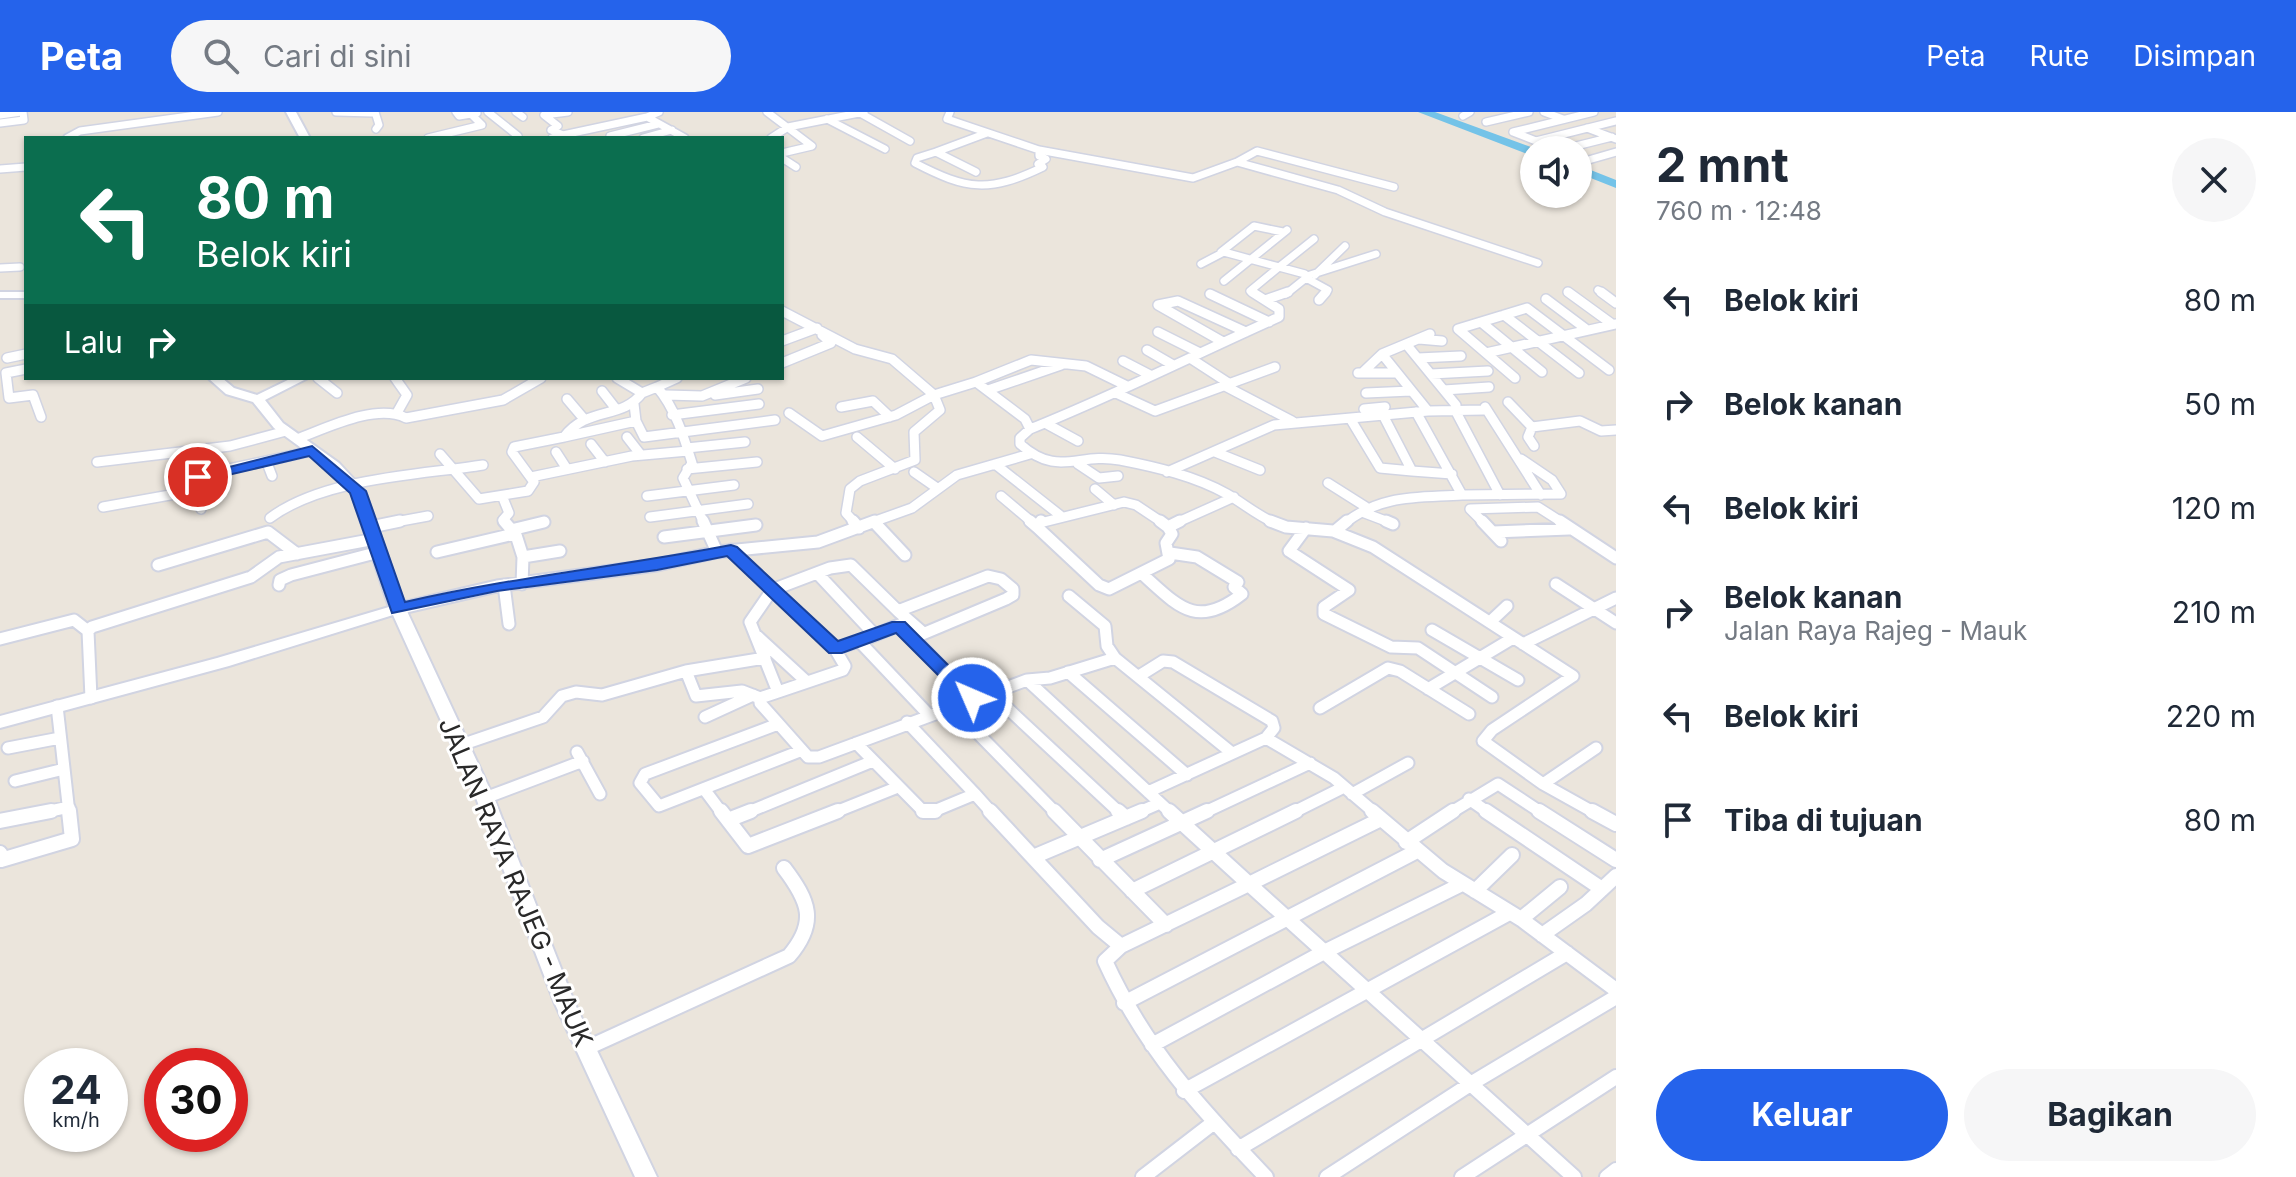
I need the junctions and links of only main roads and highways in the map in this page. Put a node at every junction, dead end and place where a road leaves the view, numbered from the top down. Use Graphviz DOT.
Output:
graph roads {
  1 [pos="291,112"];
  2 [pos="304,136"];
  3 [pos="0,295"];
  4 [pos="24,295"];
  5 [pos="216,380"];
  6 [pos="298,380"];
  7 [pos="258,399"];
  8 [pos="398,609"];
  9 [pos="0,722"];
  10 [pos="646,1177"];
  1 -- 2 [label="main road"];
  3 -- 4 [label="main road"];
  5 -- 7 [label="main road, JALAN RAYA RAJEG - MAUK"];
  6 -- 7 [label="main road"];
  7 -- 8 [label="main road, JALAN RAYA RAJEG - MAUK"];
  8 -- 9 [label="main road"];
  8 -- 10 [label="main road, JALAN RAYA RAJEG - MAUK"];
}
